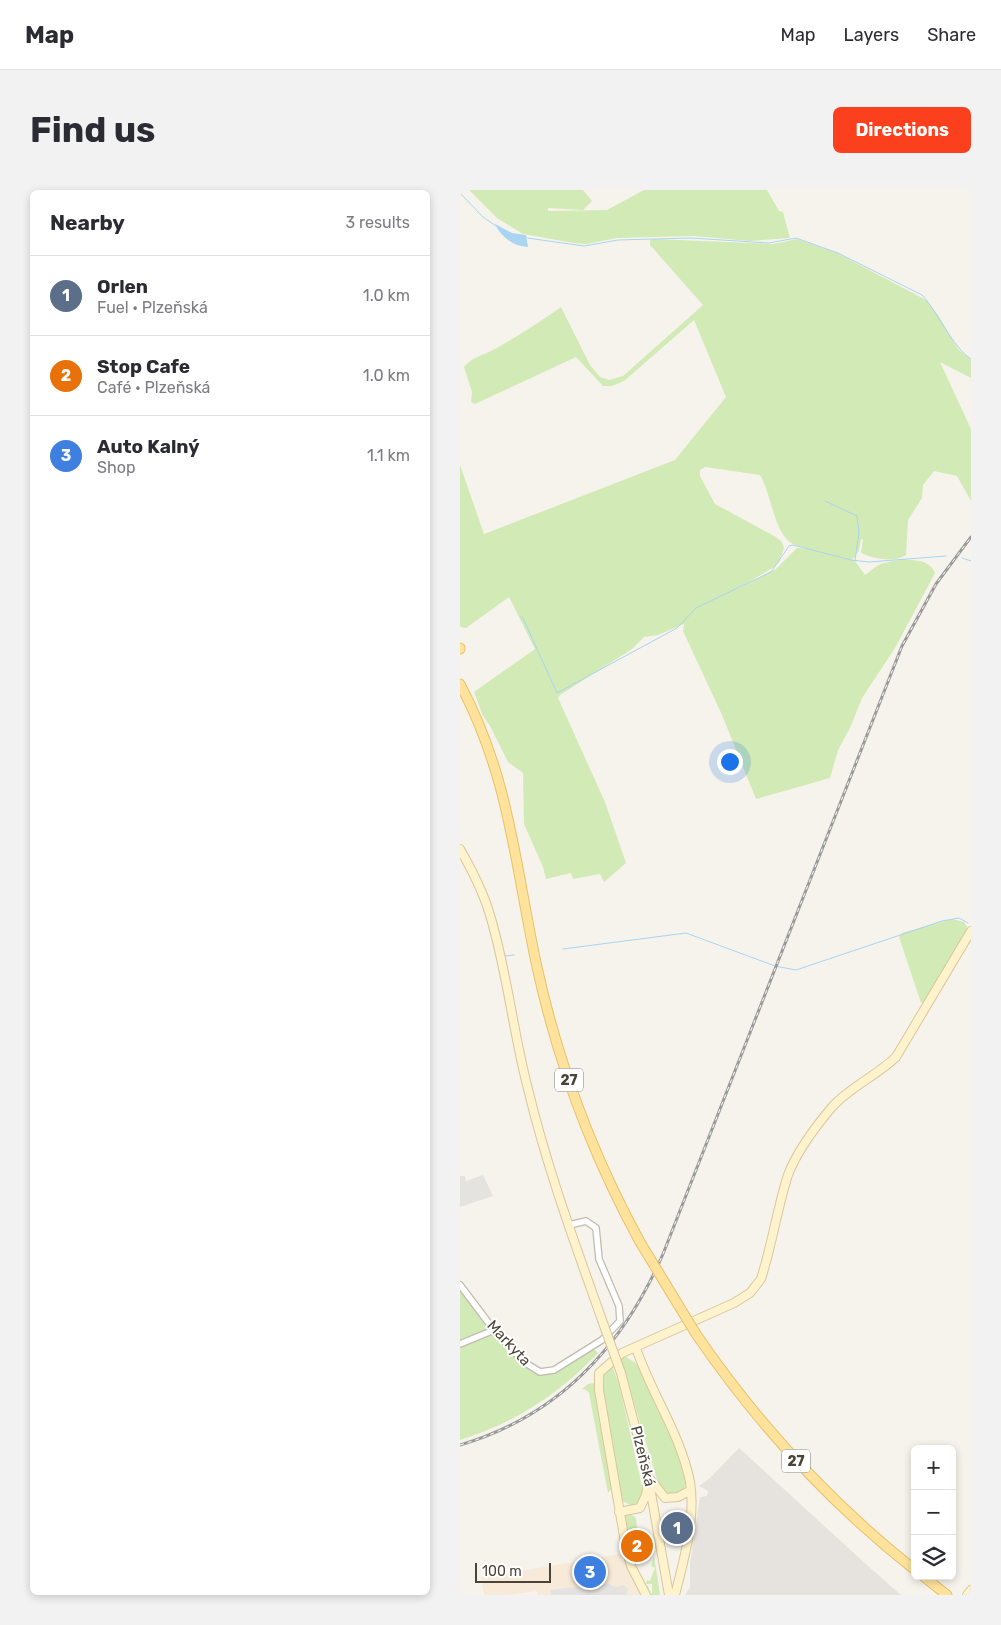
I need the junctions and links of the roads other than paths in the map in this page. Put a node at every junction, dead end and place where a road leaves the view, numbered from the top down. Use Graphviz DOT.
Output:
graph roads {
  1 [pos="460,684"];
  2 [pos="460,849"];
  3 [pos="971,931"];
  4 [pos="569,1224"];
  5 [pos="460,1285"];
  6 [pos="494,1330"];
  7 [pos="460,1344"];
  8 [pos="636,1348"];
  9 [pos="648,1476"];
  10 [pos="691,1490"];
  11 [pos="619,1512"];
  12 [pos="911,1567"];
  13 [pos="928,1580"];
  14 [pos="971,1590"];
  15 [pos="947,1594"];
  16 [pos="646,1595"];
  17 [pos="669,1595"];
  18 [pos="675,1595"];
  19 [pos="966,1595"];
  1 -- 12 [label="main road, 27, bridge"];
  2 -- 4 [label="main road, Plzeňská"];
  3 -- 8 [label="main road"];
  4 -- 6 [label="street, Markyta"];
  4 -- 9 [label="main road, Plzeňská, bridge"];
  5 -- 6 [label="street, Markyta"];
  6 -- 7 [label="street"];
  8 -- 10 [label="main road"];
  8 -- 11 [label="main road"];
  9 -- 10 [label="main road"];
  9 -- 11 [label="main road"];
  9 -- 17 [label="main road, Plzeňská"];
  10 -- 18 [label="main road"];
  11 -- 16 [label="main road"];
  13 -- 15 [label="main road"];
  14 -- 19 [label="main road"];
}
